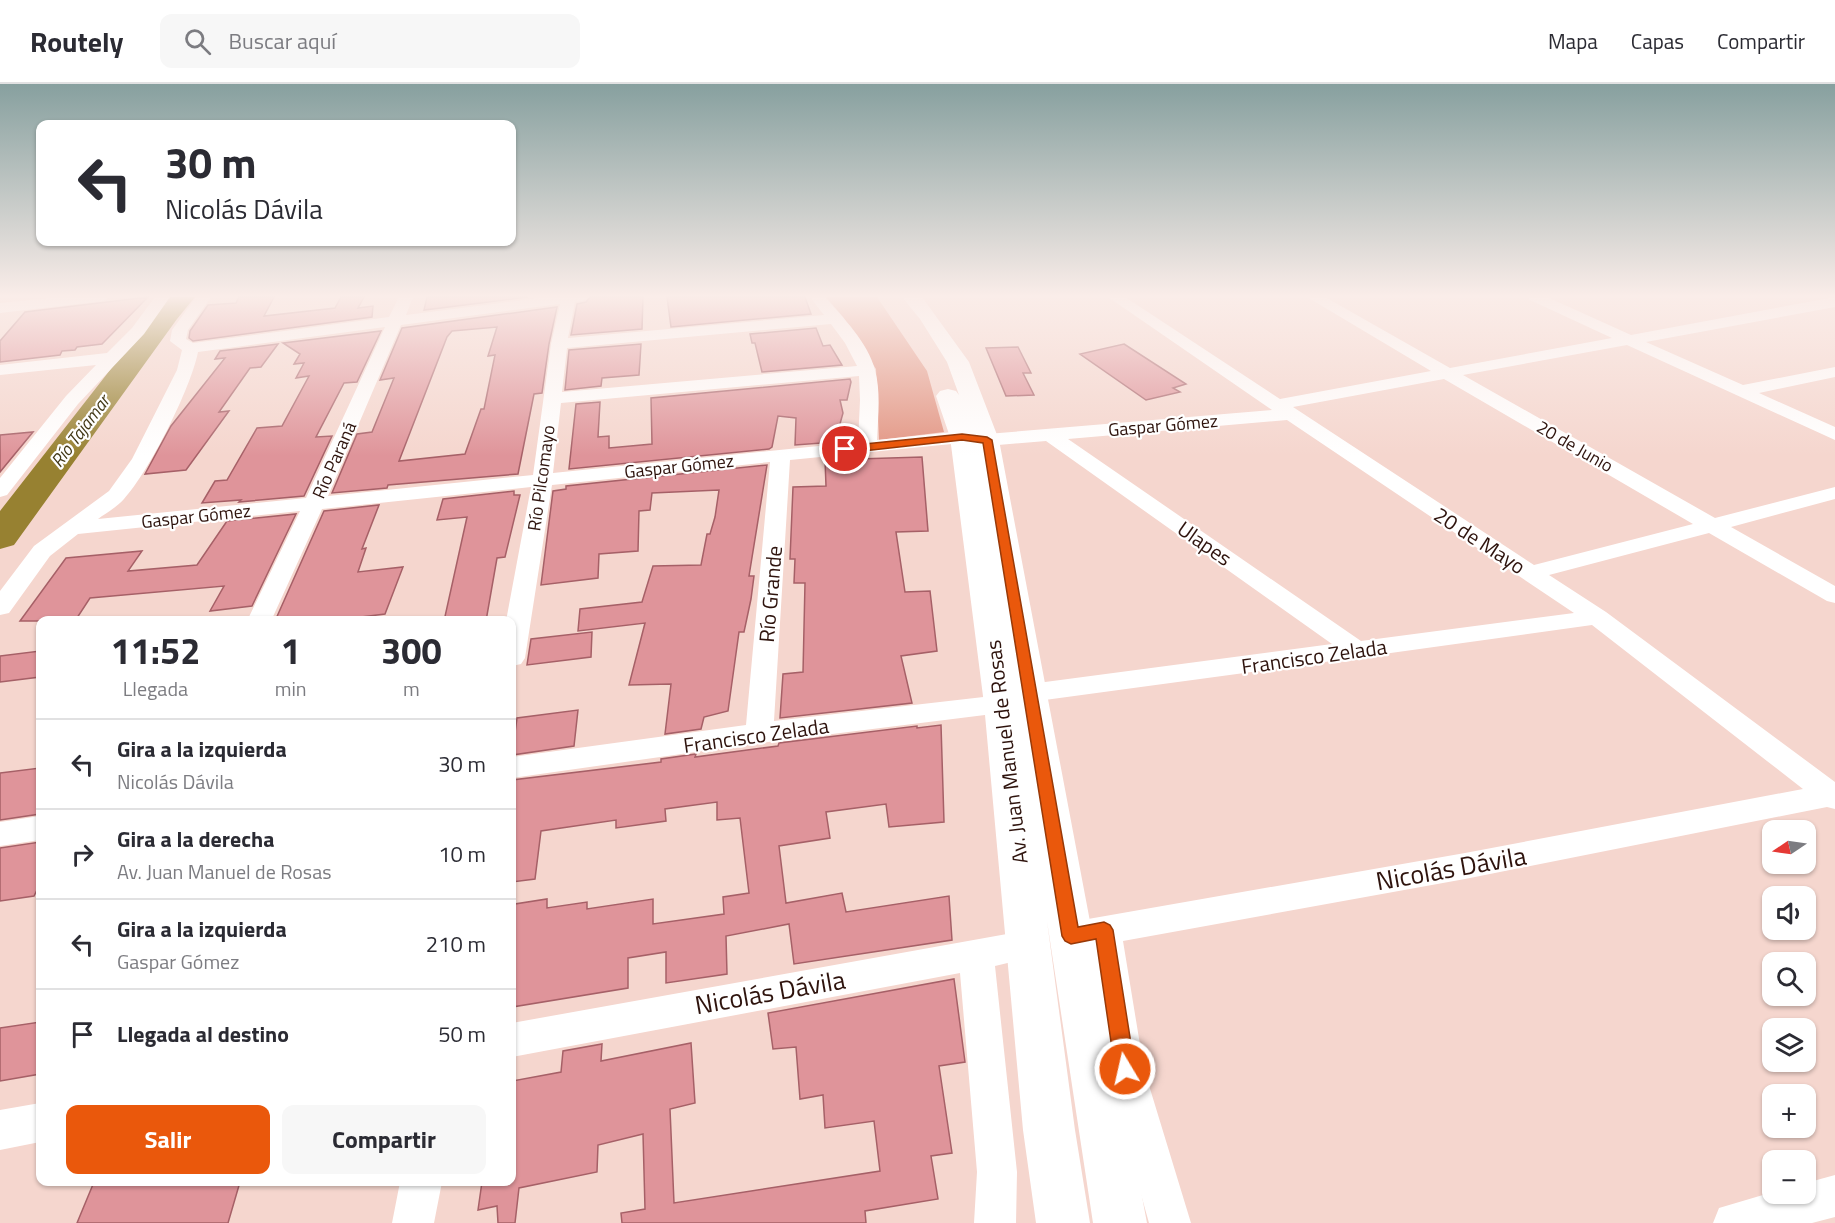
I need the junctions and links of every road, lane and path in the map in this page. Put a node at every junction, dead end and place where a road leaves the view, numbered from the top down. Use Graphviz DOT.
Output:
graph roads {
  1 [pos="118,350"];
  2 [pos="190,350"];
  3 [pos="383,350"];
  4 [pos="557,350"];
  5 [pos="855,350"];
  6 [pos="927,350"];
  7 [pos="950,350"];
  8 [pos="1193,350"];
  9 [pos="1409,350"];
  10 [pos="1574,350"];
  11 [pos="1651,350"];
  12 [pos="110,358"];
  13 [pos="0,370"];
  14 [pos="867,370"];
  15 [pos="1835,372"];
  16 [pos="1450,373"];
  17 [pos="1742,391"];
  18 [pos="552,398"];
  19 [pos="1281,410"];
  20 [pos="1835,434"];
  21 [pos="1050,435"];
  22 [pos="974,439"];
  23 [pos="867,447"];
  24 [pos="781,455"];
  25 [pos="542,481"];
  26 [pos="0,491"];
  27 [pos="1835,493"];
  28 [pos="314,504"];
  29 [pos="1712,525"];
  30 [pos="72,528"];
  31 [pos="1530,573"];
  32 [pos="1835,596"];
  33 [pos="0,608"];
  34 [pos="261,616"];
  35 [pos="1597,617"];
  36 [pos="516,634"];
  37 [pos="1359,651"];
  38 [pos="1016,699"];
  39 [pos="759,733"];
  40 [pos="516,767"];
  41 [pos="1833,797"];
  42 [pos="36,829"];
  43 [pos="0,834"];
  44 [pos="1088,933"];
  45 [pos="1029,945"];
  46 [pos="976,954"];
  47 [pos="516,1039"];
  48 [pos="36,1124"];
  49 [pos="0,1130"];
  50 [pos="420,1186"];
  51 [pos="1835,1196"];
  52 [pos="414,1223"];
  53 [pos="995,1223"];
  54 [pos="1063,1223"];
  55 [pos="1120,1223"];
  56 [pos="1170,1223"];
  57 [pos="1734,1223"];
  1 -- 12 [label="street"];
  2 -- 30 [label="street"];
  3 -- 28 [label="street, Río Paraná"];
  4 -- 18 [label="street, Río Pilcomayo"];
  5 -- 14 [label="street"];
  6 -- 22 [label="main road, Av. Juan Manuel de Rosas"];
  7 -- 22 [label="main road, Av. Juan Manuel de Rosas"];
  8 -- 19 [label="street, 20 de Mayo"];
  9 -- 16 [label="street, 20 de Junio"];
  10 -- 16 [label="street, Gaspar Gómez"];
  11 -- 17 [label="street"];
  12 -- 13 [label="street"];
  12 -- 26 [label="street"];
  14 -- 18 [label="street"];
  14 -- 23 [label="street"];
  15 -- 17 [label="street"];
  16 -- 19 [label="street, Gaspar Gómez"];
  16 -- 29 [label="street, 20 de Junio"];
  17 -- 20 [label="street"];
  18 -- 25 [label="street, Río Pilcomayo"];
  19 -- 21 [label="street, Gaspar Gómez"];
  19 -- 31 [label="street, 20 de Mayo"];
  21 -- 22 [label="street, Gaspar Gómez"];
  21 -- 37 [label="street, Ulapes"];
  22 -- 23 [label="street, Gaspar Gómez"];
  22 -- 38 [label="main road, Av. Juan Manuel de Rosas"];
  23 -- 24 [label="street, Gaspar Gómez"];
  24 -- 25 [label="street, Gaspar Gómez"];
  24 -- 39 [label="street, Río Grande"];
  25 -- 28 [label="street, Gaspar Gómez"];
  25 -- 36 [label="street, Río Pilcomayo"];
  27 -- 29 [label="street"];
  28 -- 30 [label="street, Gaspar Gómez"];
  28 -- 34 [label="street, Río Paraná"];
  29 -- 31 [label="street"];
  29 -- 32 [label="street, 20 de Junio"];
  30 -- 33 [label="street"];
  31 -- 35 [label="street, 20 de Mayo"];
  35 -- 37 [label="street, Francisco Zelada"];
  35 -- 41 [label="street, 20 de Mayo"];
  37 -- 38 [label="street, Francisco Zelada"];
  38 -- 39 [label="street, Francisco Zelada"];
  38 -- 44 [label="main road, Av. Juan Manuel de Rosas"];
  38 -- 45 [label="main road, Av. Juan Manuel de Rosas"];
  39 -- 40 [label="street, Francisco Zelada"];
  41 -- 44 [label="street, Nicolás Dávila"];
  42 -- 43 [label="street"];
  44 -- 55 [label="main road, Av. Juan Manuel de Rosas"];
  44 -- 56 [label="street"];
  45 -- 46 [label="street, Nicolás Dávila"];
  45 -- 54 [label="main road, Av. Juan Manuel de Rosas"];
  46 -- 47 [label="street, Nicolás Dávila"];
  46 -- 53 [label="street"];
  48 -- 49 [label="street"];
  50 -- 52 [label="street"];
  51 -- 57 [label="street"];
}
